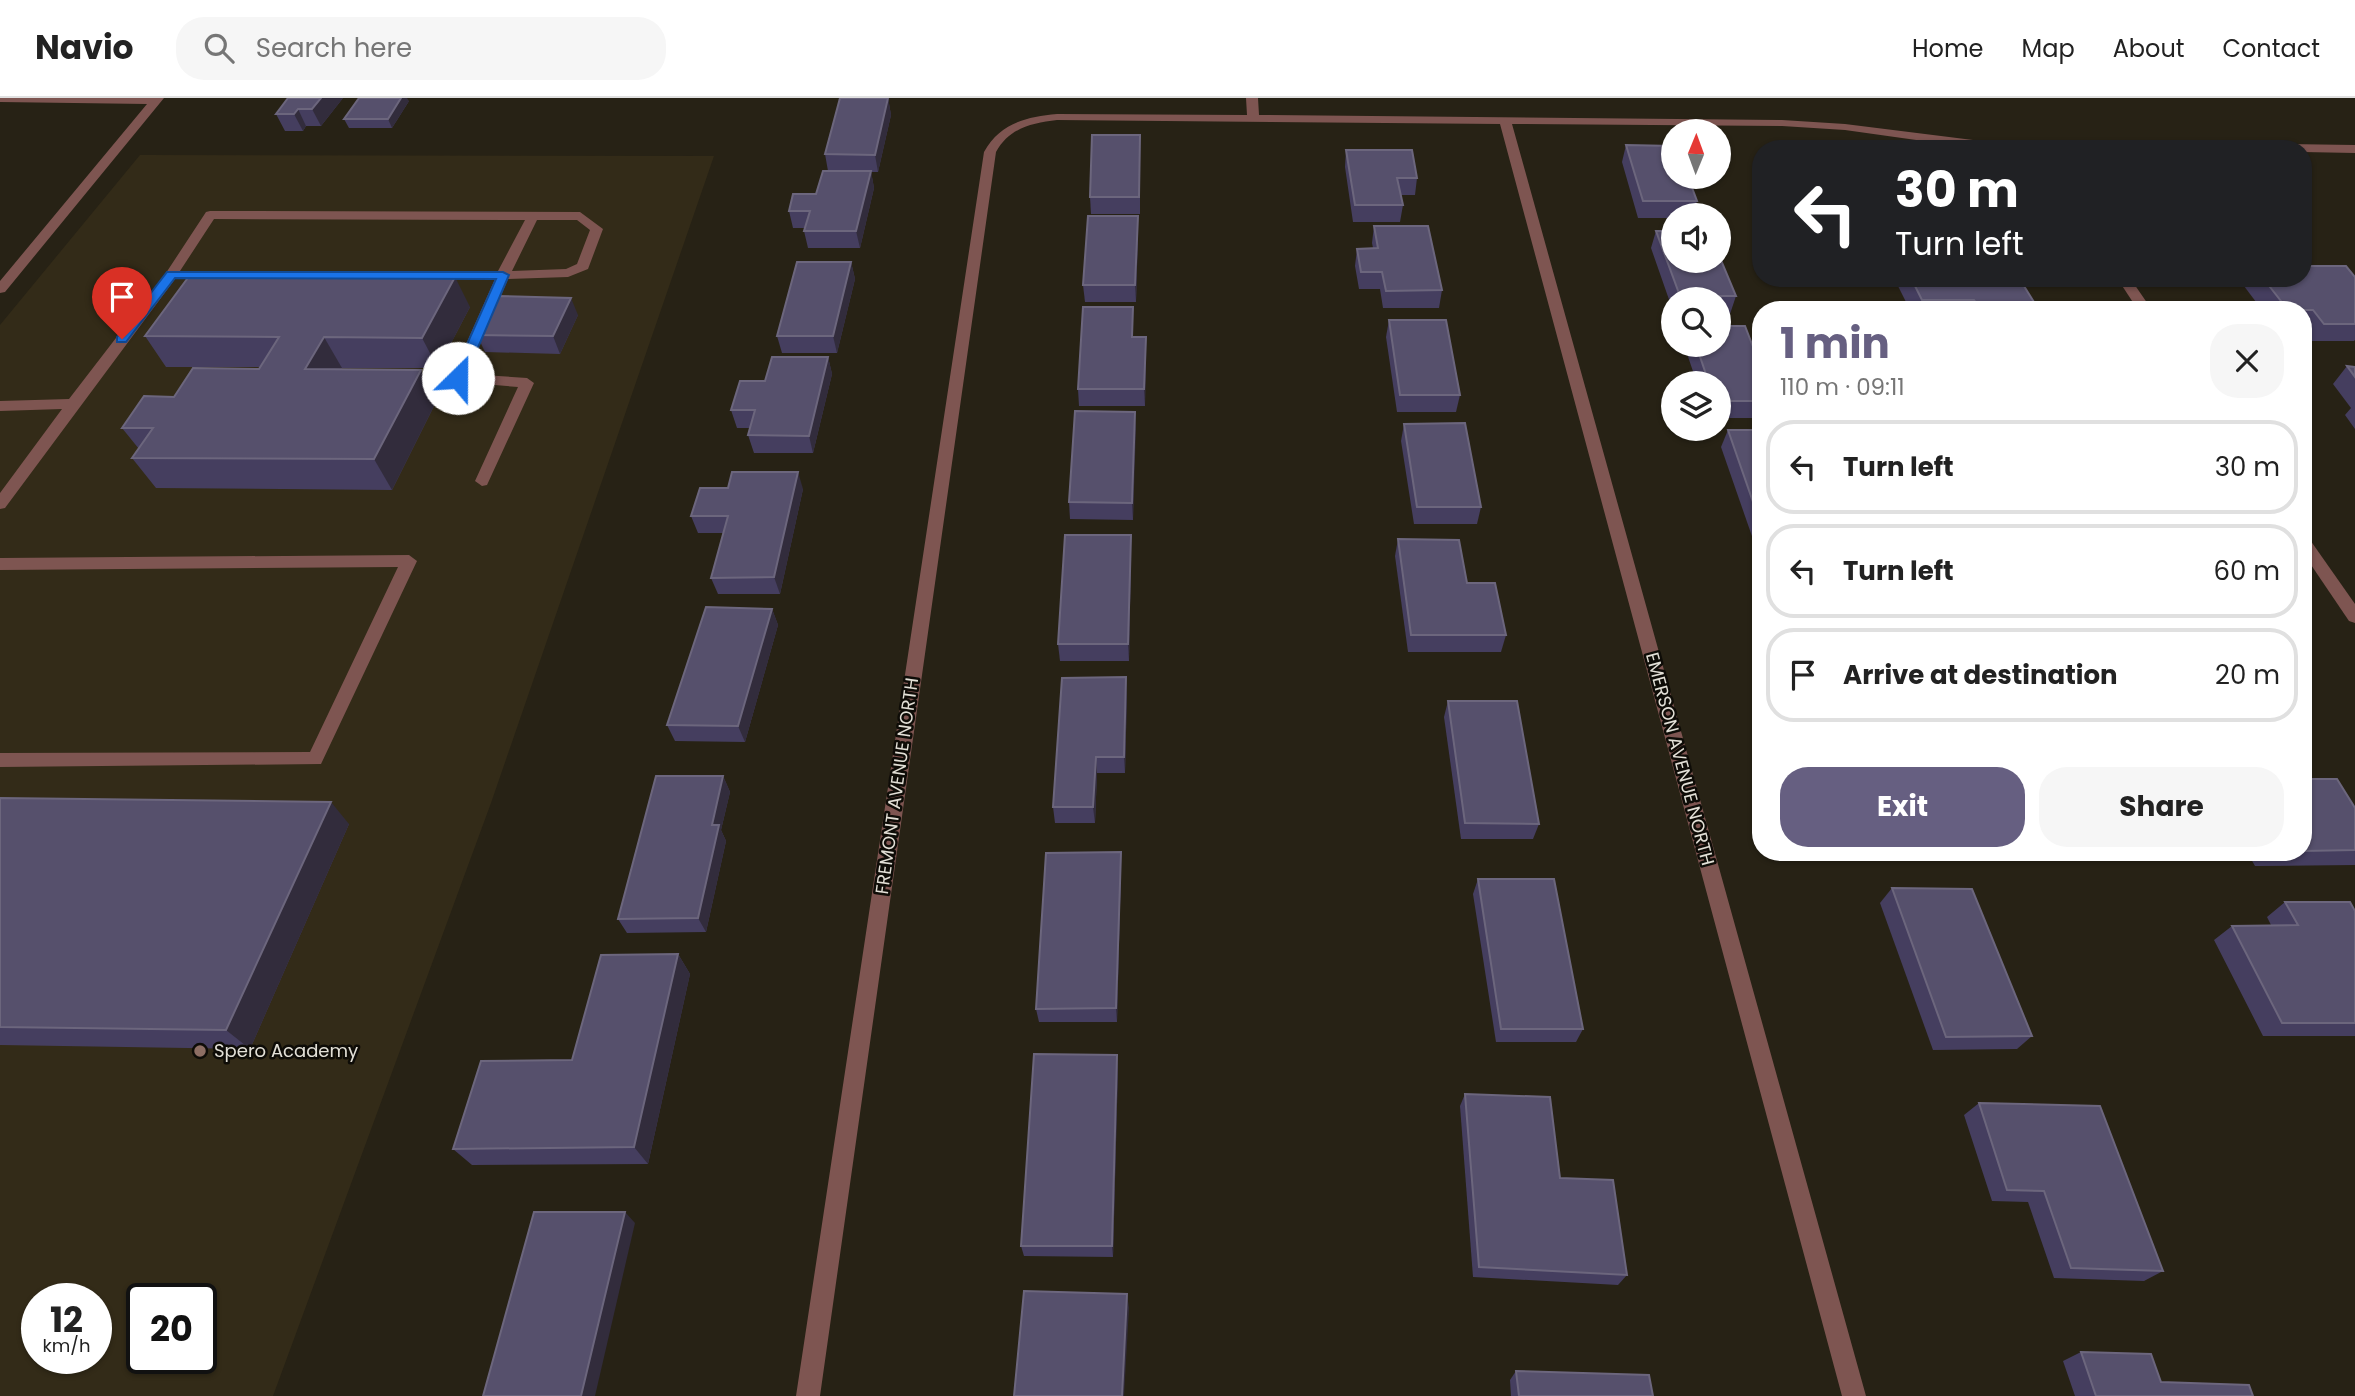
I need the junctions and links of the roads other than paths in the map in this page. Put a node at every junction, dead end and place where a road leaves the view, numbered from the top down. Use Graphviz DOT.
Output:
graph roads {
  1 [pos="1252,98"];
  2 [pos="0,99"];
  3 [pos="157,100"];
  4 [pos="1253,119"];
  5 [pos="1505,121"];
  6 [pos="1943,140"];
  7 [pos="2312,149"];
  8 [pos="2355,149"];
  9 [pos="533,216"];
  10 [pos="171,275"];
  11 [pos="503,275"];
  12 [pos="0,289"];
  13 [pos="72,404"];
  14 [pos="0,406"];
  15 [pos="482,481"];
  16 [pos="0,503"];
  17 [pos="2312,554"];
  18 [pos="0,564"];
  19 [pos="2355,617"];
  20 [pos="0,760"];
  21 [pos="808,1396"];
  22 [pos="1854,1396"];
  1 -- 4 [label="street"];
  2 -- 3 [label="street"];
  3 -- 12 [label="street"];
  4 -- 5 [label="street, FREMONT AVENUE NORTH"];
  4 -- 21 [label="street, FREMONT AVENUE NORTH"];
  5 -- 6 [label="street, FREMONT AVENUE NORTH"];
  5 -- 22 [label="street, EMERSON AVENUE NORTH"];
  7 -- 8 [label="street, FREMONT AVENUE NORTH"];
  9 -- 10 [label="street"];
  9 -- 11 [label="street"];
  9 -- 11 [label="street"];
  10 -- 11 [label="street"];
  10 -- 13 [label="street"];
  11 -- 15 [label="street"];
  13 -- 14 [label="street"];
  13 -- 16 [label="street"];
  17 -- 19 [label="street"];
  18 -- 20 [label="street"];
}
